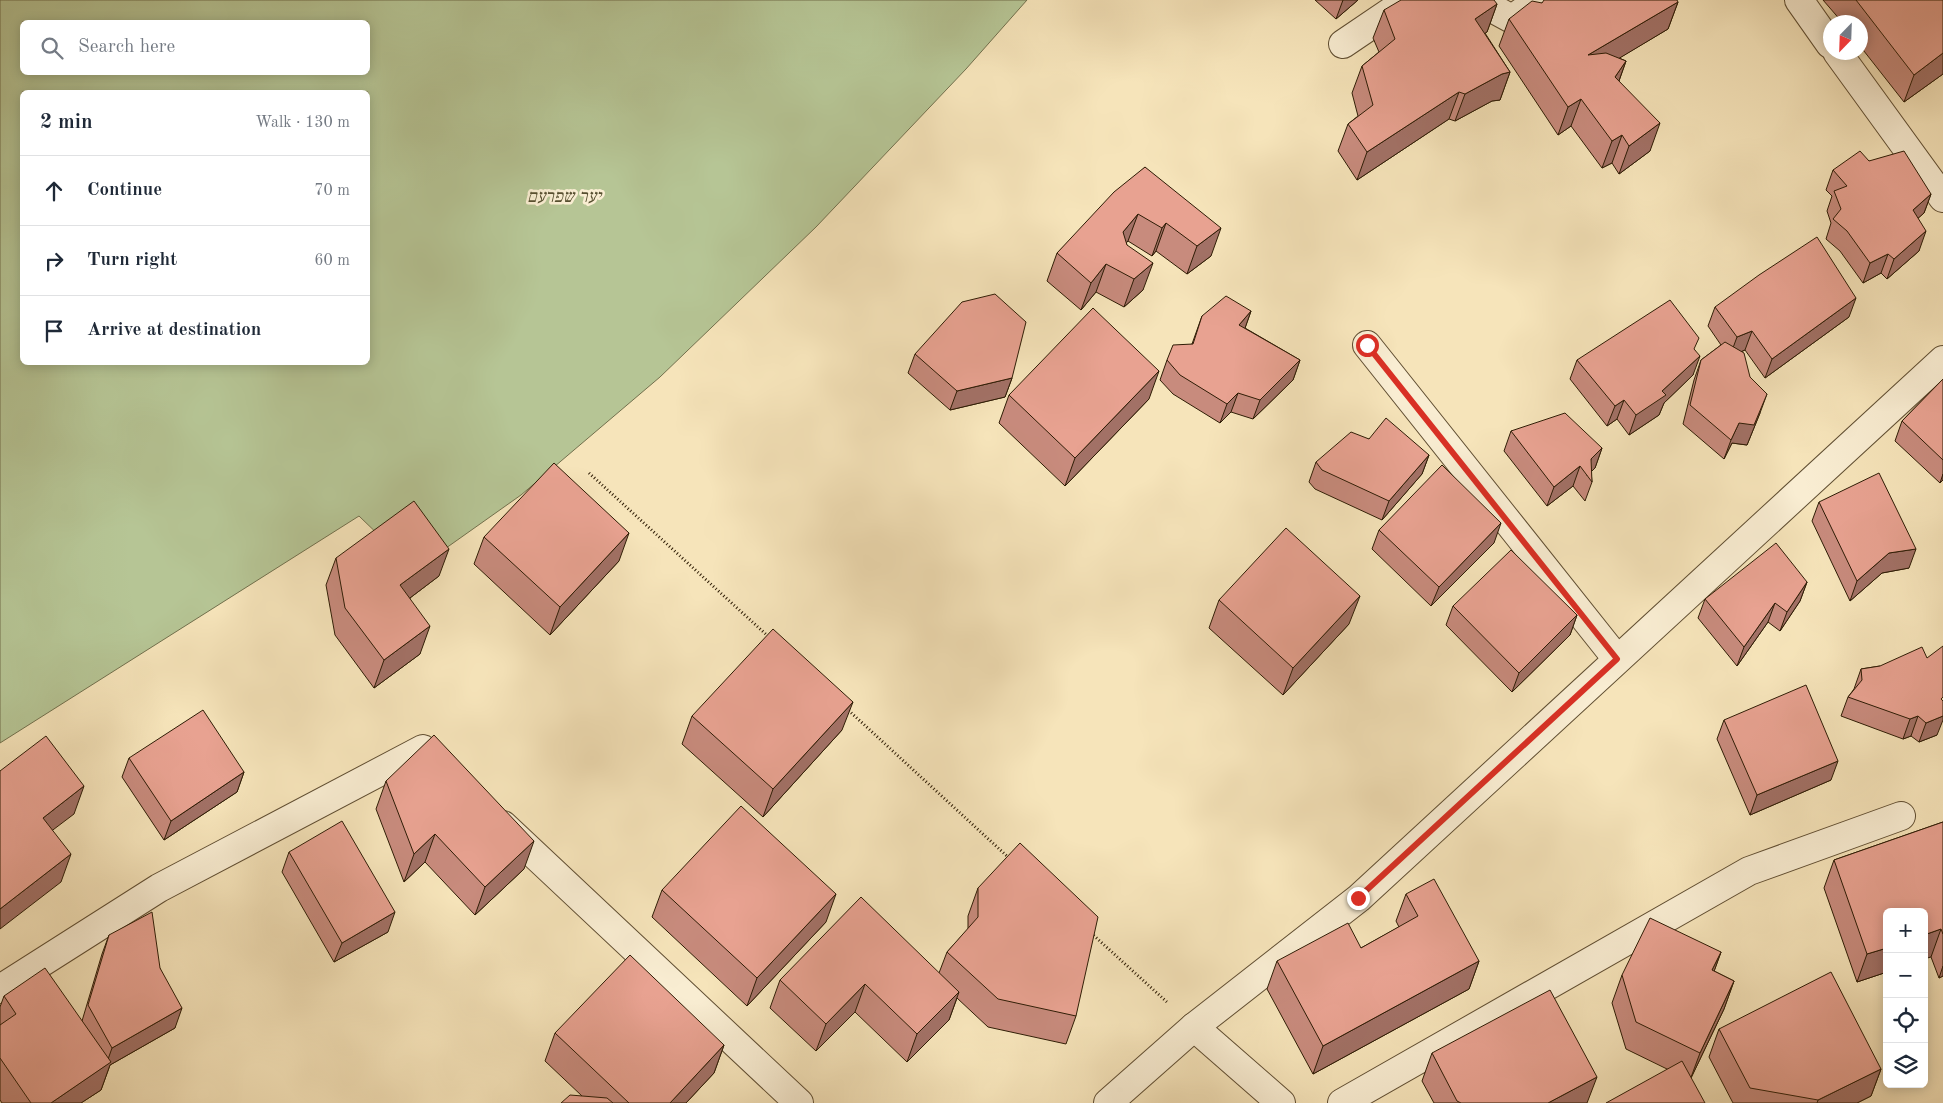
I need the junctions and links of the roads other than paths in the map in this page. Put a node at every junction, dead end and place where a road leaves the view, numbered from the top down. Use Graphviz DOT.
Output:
graph roads {
  1 [pos="1408,0"];
  2 [pos="1478,0"];
  3 [pos="1539,0"];
  4 [pos="1799,0"];
  5 [pos="1823,34"];
  6 [pos="1343,44"];
  7 [pos="1843,60"];
  8 [pos="1943,198"];
  9 [pos="1367,345"];
  10 [pos="1943,360"];
  11 [pos="1617,659"];
  12 [pos="459,783"];
  13 [pos="488,810"];
  14 [pos="1901,816"];
  15 [pos="0,989"];
  16 [pos="1194,1027"];
  17 [pos="799,1103"];
  18 [pos="1108,1103"];
  19 [pos="1281,1103"];
  20 [pos="1342,1103"];
  1 -- 6 [label="street"];
  2 -- 3 [label="street"];
  4 -- 5 [label="street"];
  7 -- 8 [label="street"];
  9 -- 11 [label="street"];
  10 -- 11 [label="street"];
  11 -- 16 [label="street"];
  12 -- 15 [label="street"];
  13 -- 17 [label="street"];
  14 -- 20 [label="street"];
  16 -- 18 [label="street"];
  16 -- 19 [label="street"];
}
